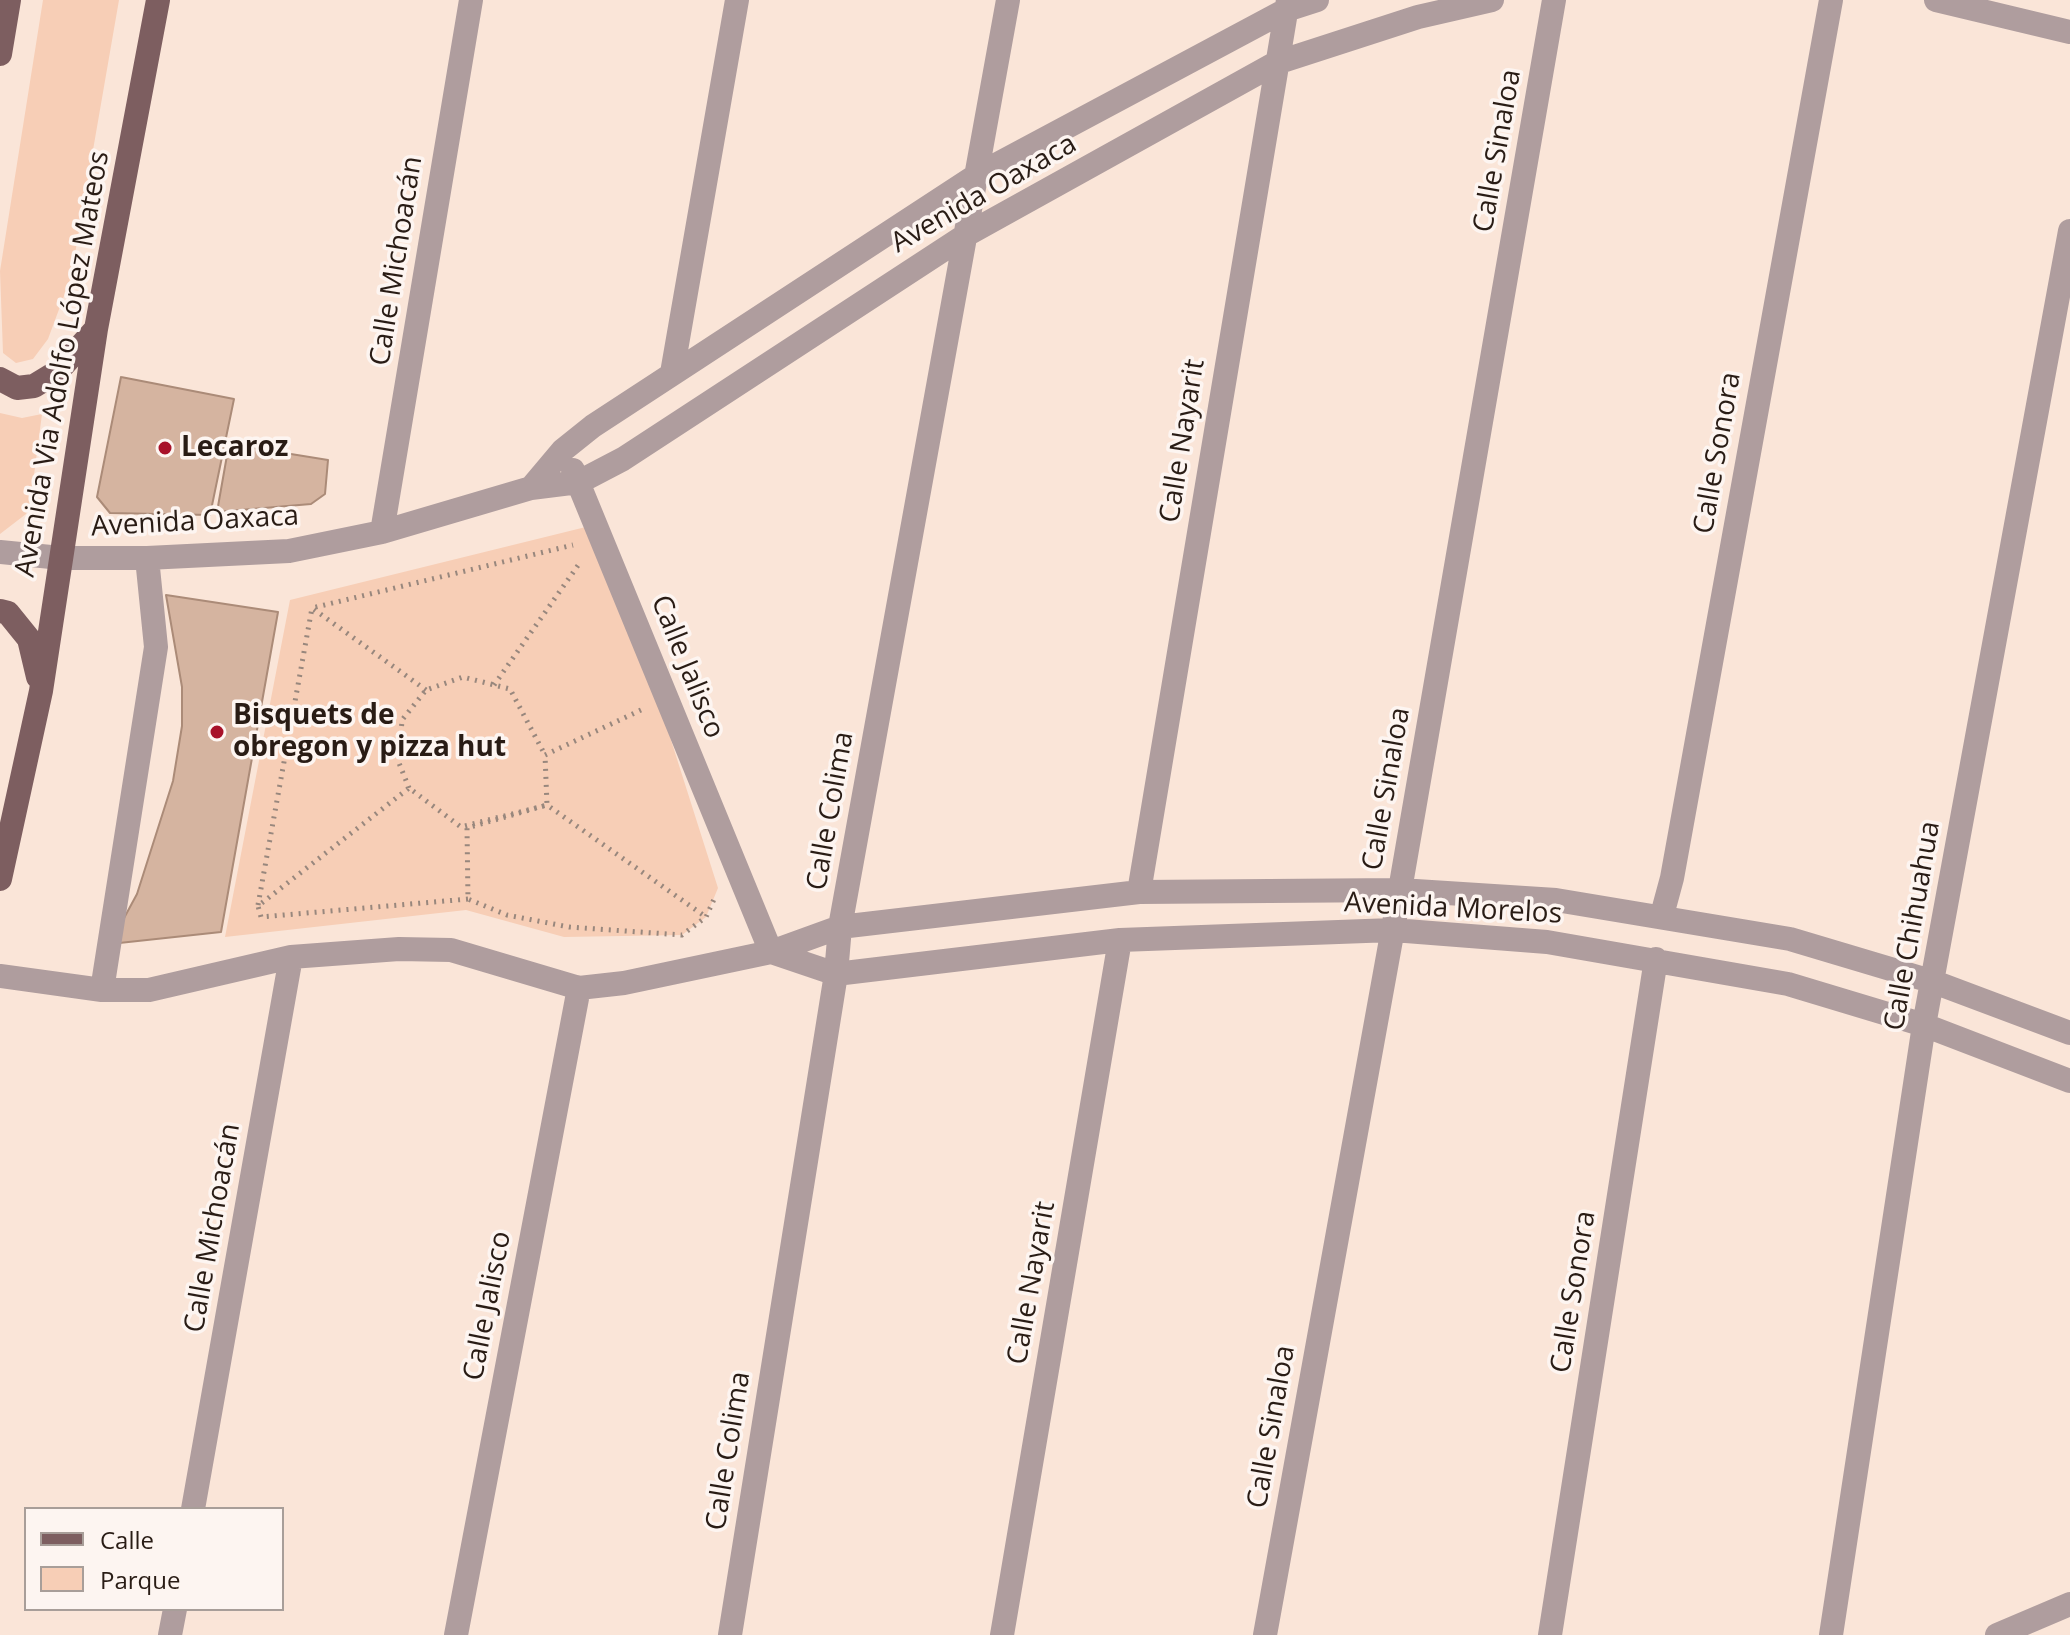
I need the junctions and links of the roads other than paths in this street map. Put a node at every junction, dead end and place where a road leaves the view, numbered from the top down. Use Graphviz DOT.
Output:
graph roads {
  1 [pos="9,0"];
  2 [pos="158,0"];
  3 [pos="471,0"];
  4 [pos="737,0"];
  5 [pos="1008,0"];
  6 [pos="1317,0"];
  7 [pos="1492,0"];
  8 [pos="1554,0"];
  9 [pos="1831,0"];
  10 [pos="1936,0"];
  11 [pos="1287,5"];
  12 [pos="2070,32"];
  13 [pos="0,54"];
  14 [pos="1276,63"];
  15 [pos="977,175"];
  16 [pos="2070,231"];
  17 [pos="966,235"];
  18 [pos="96,329"];
  19 [pos="672,373"];
  20 [pos="0,379"];
  21 [pos="563,450"];
  22 [pos="579,482"];
  23 [pos="531,488"];
  24 [pos="382,532"];
  25 [pos="0,552"];
  26 [pos="61,558"];
  27 [pos="147,558"];
  28 [pos="0,611"];
  29 [pos="41,691"];
  30 [pos="0,879"];
  31 [pos="1400,890"];
  32 [pos="1139,892"];
  33 [pos="1662,915"];
  34 [pos="840,927"];
  35 [pos="1393,930"];
  36 [pos="1120,940"];
  37 [pos="771,952"];
  38 [pos="291,957"];
  39 [pos="1656,959"];
  40 [pos="836,974"];
  41 [pos="0,976"];
  42 [pos="1934,982"];
  43 [pos="579,988"];
  44 [pos="102,990"];
  45 [pos="1924,1025"];
  46 [pos="2070,1033"];
  47 [pos="2070,1081"];
  48 [pos="193,1507"];
  49 [pos="2070,1604"];
  50 [pos="175,1611"];
  51 [pos="170,1635"];
  52 [pos="456,1635"];
  53 [pos="730,1635"];
  54 [pos="1002,1635"];
  55 [pos="1265,1635"];
  56 [pos="1550,1635"];
  57 [pos="1831,1635"];
  58 [pos="1997,1635"];
  1 -- 13 [label="main road"];
  2 -- 18 [label="main road, Avenida Via Adolfo López Mateos"];
  3 -- 24 [label="street, Calle Michoacán"];
  4 -- 19 [label="street"];
  5 -- 15 [label="street, Calle Colima"];
  6 -- 11 [label="street, Avenida Oaxaca"];
  7 -- 14 [label="street, Avenida Oaxaca"];
  8 -- 31 [label="street, Calle Sinaloa"];
  9 -- 33 [label="street, Calle Sonora"];
  10 -- 12 [label="street"];
  11 -- 14 [label="street, Calle Nayarit"];
  11 -- 15 [label="street, Avenida Oaxaca"];
  14 -- 17 [label="street, Avenida Oaxaca"];
  14 -- 32 [label="street, Calle Nayarit"];
  15 -- 17 [label="street, Calle Colima"];
  15 -- 19 [label="street, Avenida Oaxaca"];
  16 -- 42 [label="street, Calle Chihuahua"];
  17 -- 22 [label="street, Avenida Oaxaca"];
  17 -- 34 [label="street, Calle Colima"];
  18 -- 20 [label="main road"];
  18 -- 26 [label="main road, Avenida Via Adolfo López Mateos"];
  19 -- 21 [label="street, Avenida Oaxaca"];
  21 -- 22 [label="street, Calle Jalisco"];
  21 -- 23 [label="street, Avenida Oaxaca"];
  22 -- 23 [label="street, Avenida Oaxaca"];
  22 -- 37 [label="street, Calle Jalisco"];
  23 -- 24 [label="street, Avenida Oaxaca"];
  24 -- 27 [label="street, Avenida Oaxaca"];
  25 -- 26 [label="street, Avenida Oaxaca"];
  26 -- 27 [label="street, Avenida Oaxaca"];
  26 -- 29 [label="main road, Avenida Via Adolfo López Mateos"];
  27 -- 44 [label="street"];
  28 -- 29 [label="main road"];
  29 -- 30 [label="main road, Avenida Via Adolfo López Mateos"];
  31 -- 32 [label="street, Avenida Morelos"];
  31 -- 33 [label="street, Avenida Morelos"];
  31 -- 35 [label="street, Calle Sinaloa"];
  32 -- 34 [label="street, Avenida Morelos"];
  33 -- 42 [label="street, Avenida Morelos"];
  34 -- 37 [label="street, Avenida Morelos"];
  34 -- 40 [label="street, Calle Colima"];
  35 -- 36 [label="street, Avenida Morelos"];
  35 -- 39 [label="street, Avenida Morelos"];
  35 -- 55 [label="street, Calle Sinaloa"];
  36 -- 40 [label="street, Avenida Morelos"];
  36 -- 54 [label="street, Calle Nayarit"];
  37 -- 40 [label="street, Avenida Morelos"];
  37 -- 43 [label="street, Avenida Morelos"];
  38 -- 43 [label="street, Avenida Morelos"];
  38 -- 44 [label="street, Avenida Morelos"];
  38 -- 48 [label="street, Calle Michoacán"];
  39 -- 45 [label="street, Avenida Morelos"];
  39 -- 56 [label="street, Calle Sonora"];
  40 -- 53 [label="street, Calle Colima"];
  41 -- 44 [label="street, Avenida Morelos"];
  42 -- 45 [label="street, Calle Chihuahua"];
  42 -- 46 [label="street, Avenida Morelos"];
  43 -- 52 [label="street, Calle Jalisco"];
  45 -- 47 [label="street, Avenida Morelos"];
  45 -- 57 [label="street, Calle Chihuahua"];
  49 -- 58 [label="street"];
  50 -- 51 [label="street"];
}
